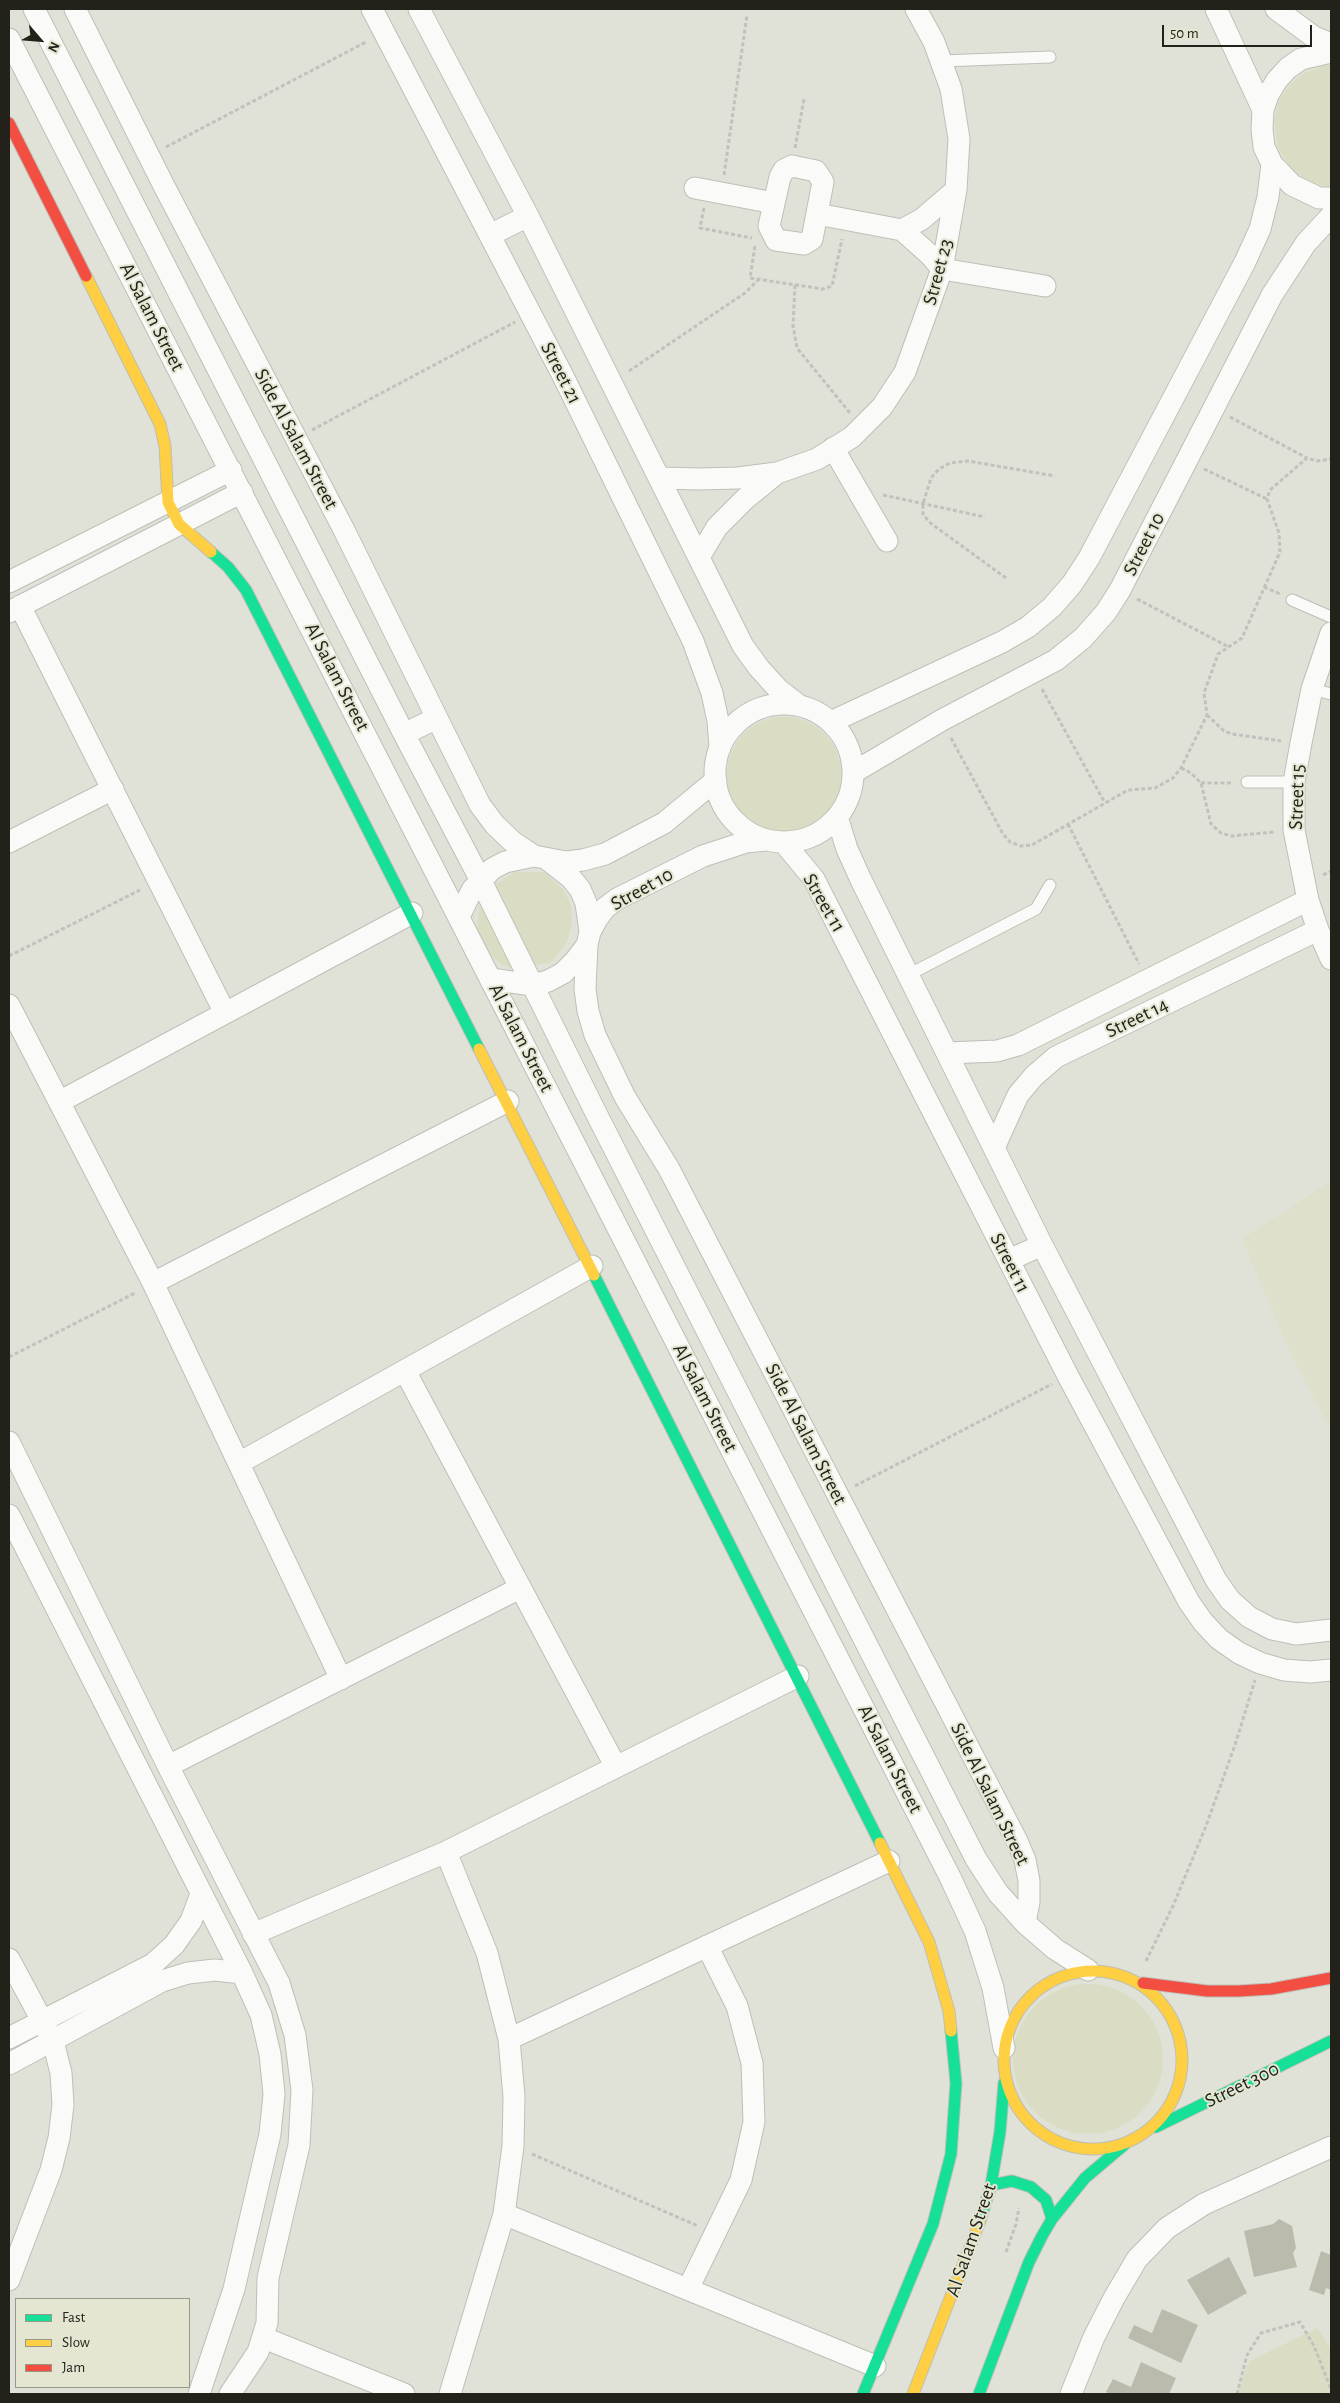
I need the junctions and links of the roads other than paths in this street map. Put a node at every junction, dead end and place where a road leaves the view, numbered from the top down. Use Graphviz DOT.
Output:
graph roads {
  1 [pos="34,9"];
  2 [pos="75,9"];
  3 [pos="372,9"];
  4 [pos="419,9"];
  5 [pos="916,9"];
  6 [pos="1216,9"];
  7 [pos="1276,9"];
  8 [pos="9,39"];
  9 [pos="1331,44"];
  10 [pos="1331,52"];
  11 [pos="1050,56"];
  12 [pos="941,61"];
  13 [pos="1263,110"];
  14 [pos="9,123"];
  15 [pos="16,157"];
  16 [pos="1272,164"];
  17 [pos="695,188"];
  18 [pos="956,190"];
  19 [pos="1331,198"];
  20 [pos="774,203"];
  21 [pos="818,214"];
  22 [pos="528,216"];
  23 [pos="1331,216"];
  24 [pos="902,230"];
  25 [pos="490,235"];
  26 [pos="942,269"];
  27 [pos="1045,286"];
  28 [pos="833,448"];
  29 [pos="231,470"];
  30 [pos="777,473"];
  31 [pos="659,478"];
  32 [pos="242,492"];
  33 [pos="168,502"];
  34 [pos="179,524"];
  35 [pos="887,542"];
  36 [pos="699,557"];
  37 [pos="9,582"];
  38 [pos="1292,600"];
  39 [pos="15,609"];
  40 [pos="1331,617"];
  41 [pos="1331,633"];
  42 [pos="1321,691"];
  43 [pos="800,706"];
  44 [pos="437,718"];
  45 [pos="831,722"];
  46 [pos="404,734"];
  47 [pos="720,748"];
  48 [pos="854,772"];
  49 [pos="716,780"];
  50 [pos="1247,782"];
  51 [pos="1294,782"];
  52 [pos="113,789"];
  53 [pos="837,817"];
  54 [pos="775,841"];
  55 [pos="9,842"];
  56 [pos="541,858"];
  57 [pos="480,879"];
  58 [pos="1050,885"];
  59 [pos="1308,900"];
  60 [pos="412,913"];
  61 [pos="459,917"];
  62 [pos="1318,930"];
  63 [pos="588,938"];
  64 [pos="1331,959"];
  65 [pos="908,975"];
  66 [pos="491,979"];
  67 [pos="532,985"];
  68 [pos="9,1006"];
  69 [pos="225,1013"];
  70 [pos="947,1053"];
  71 [pos="625,1097"];
  72 [pos="508,1101"];
  73 [pos="59,1102"];
  74 [pos="596,1114"];
  75 [pos="994,1148"];
  76 [pos="1042,1245"];
  77 [pos="1009,1260"];
  78 [pos="592,1266"];
  79 [pos="153,1283"];
  80 [pos="405,1371"];
  81 [pos="9,1442"];
  82 [pos="239,1463"];
  83 [pos="9,1515"];
  84 [pos="520,1588"];
  85 [pos="1331,1630"];
  86 [pos="1331,1670"];
  87 [pos="798,1676"];
  88 [pos="341,1679"];
  89 [pos="168,1766"];
  90 [pos="616,1768"];
  91 [pos="446,1852"];
  92 [pos="889,1861"];
  93 [pos="201,1894"];
  94 [pos="1025,1923"];
  95 [pos="253,1934"];
  96 [pos="707,1946"];
  97 [pos="9,1959"];
  98 [pos="1088,1970"];
  99 [pos="242,1973"];
  100 [pos="1331,1978"];
  101 [pos="1140,1982"];
  102 [pos="43,2021"];
  103 [pos="9,2038"];
  104 [pos="509,2039"];
  105 [pos="53,2040"];
  106 [pos="1331,2041"];
  107 [pos="1004,2048"];
  108 [pos="9,2064"];
  109 [pos="1004,2079"];
  110 [pos="1152,2128"];
  111 [pos="1124,2145"];
  112 [pos="1331,2147"];
  113 [pos="991,2185"];
  114 [pos="504,2214"];
  115 [pos="1052,2219"];
  116 [pos="9,2280"];
  117 [pos="234,2289"];
  118 [pos="688,2289"];
  119 [pos="268,2307"];
  120 [pos="264,2338"];
  121 [pos="214,2354"];
  122 [pos="250,2366"];
  123 [pos="875,2366"];
  124 [pos="199,2394"];
  125 [pos="230,2394"];
  126 [pos="404,2394"];
  127 [pos="450,2394"];
  128 [pos="863,2394"];
  129 [pos="913,2394"];
  130 [pos="979,2394"];
  131 [pos="1071,2394"];
  1 -- 46 [label="street, Al Salam Street"];
  2 -- 44 [label="street, Side Al Salam Street"];
  3 -- 25 [label="street, Street 21"];
  4 -- 22 [label="street, Street 21"];
  5 -- 12 [label="street, Street 23"];
  6 -- 13 [label="street"];
  7 -- 9 [label="street"];
  8 -- 29 [label="street, Al Salam Street"];
  10 -- 13 [label="street"];
  11 -- 12 [label="lane"];
  12 -- 18 [label="street, Street 23"];
  13 -- 16 [label="street"];
  14 -- 15 [label="street"];
  15 -- 33 [label="street"];
  16 -- 19 [label="street"];
  16 -- 45 [label="street, Street 10"];
  17 -- 20 [label="street"];
  18 -- 24 [label="street"];
  18 -- 26 [label="street, Street 23"];
  20 -- 21 [label="street"];
  20 -- 21 [label="street"];
  21 -- 24 [label="street"];
  22 -- 25 [label="street"];
  22 -- 31 [label="street, Street 21"];
  23 -- 48 [label="street, Street 10"];
  24 -- 26 [label="street"];
  25 -- 47 [label="street, Street 21"];
  26 -- 27 [label="street"];
  26 -- 28 [label="street, Street 23"];
  28 -- 30 [label="street, Street 23"];
  28 -- 35 [label="street"];
  29 -- 32 [label="street, Al Salam Street"];
  29 -- 33 [label="street"];
  30 -- 31 [label="street, Street 23"];
  30 -- 36 [label="street, Street 23"];
  31 -- 36 [label="street, Street 21"];
  32 -- 34 [label="street"];
  32 -- 61 [label="street, Al Salam Street"];
  33 -- 34 [label="street"];
  33 -- 37 [label="street"];
  34 -- 39 [label="street"];
  34 -- 60 [label="street"];
  36 -- 43 [label="street, Street 21"];
  38 -- 40 [label="lane"];
  39 -- 52 [label="street"];
  41 -- 42 [label="street, Street 15"];
  42 -- 51 [label="street, Street 15"];
  43 -- 45 [label="street"];
  43 -- 47 [label="street"];
  44 -- 46 [label="street"];
  44 -- 56 [label="street, Side Al Salam Street"];
  45 -- 48 [label="street"];
  46 -- 57 [label="street, Al Salam Street"];
  47 -- 49 [label="street"];
  48 -- 53 [label="street"];
  49 -- 54 [label="street"];
  49 -- 56 [label="street"];
  50 -- 51 [label="lane"];
  51 -- 59 [label="street, Street 15"];
  52 -- 55 [label="street"];
  52 -- 69 [label="street"];
  53 -- 54 [label="street"];
  53 -- 65 [label="street, Street 11"];
  54 -- 63 [label="street, Street 10"];
  54 -- 77 [label="street, Street 11"];
  56 -- 57 [label="street"];
  56 -- 63 [label="street, Side Al Salam Street"];
  57 -- 61 [label="street"];
  57 -- 67 [label="street, Al Salam Street"];
  58 -- 65 [label="lane"];
  59 -- 62 [label="street, Street 15"];
  59 -- 70 [label="street, Street 14"];
  60 -- 69 [label="street"];
  60 -- 72 [label="street"];
  61 -- 66 [label="street, Al Salam Street"];
  62 -- 64 [label="street, Street 15"];
  62 -- 75 [label="street, Street 14"];
  63 -- 67 [label="street, Street 10"];
  63 -- 71 [label="street, Side Al Salam Street"];
  65 -- 70 [label="street, Street 11"];
  66 -- 67 [label="street, Street 10"];
  66 -- 107 [label="street, Al Salam Street"];
  67 -- 74 [label="street, Al Salam Street"];
  68 -- 73 [label="street"];
  69 -- 73 [label="street"];
  70 -- 75 [label="street, Street 11"];
  71 -- 74 [label="street"];
  71 -- 94 [label="street, Side Al Salam Street"];
  72 -- 78 [label="street"];
  72 -- 79 [label="street"];
  73 -- 79 [label="street"];
  74 -- 94 [label="street, Al Salam Street"];
  75 -- 76 [label="street, Street 11"];
  76 -- 77 [label="street"];
  76 -- 85 [label="street, Street 11"];
  77 -- 86 [label="street, Street 11"];
  78 -- 80 [label="street"];
  78 -- 87 [label="street"];
  79 -- 82 [label="street"];
  80 -- 82 [label="street"];
  80 -- 84 [label="street"];
  81 -- 89 [label="street"];
  82 -- 88 [label="street"];
  83 -- 93 [label="street"];
  84 -- 88 [label="street"];
  84 -- 90 [label="street"];
  87 -- 90 [label="street"];
  87 -- 92 [label="street"];
  88 -- 89 [label="street"];
  89 -- 95 [label="street"];
  90 -- 91 [label="street"];
  91 -- 95 [label="street"];
  91 -- 104 [label="street"];
  92 -- 96 [label="street"];
  92 -- 123 [label="street"];
  93 -- 99 [label="street"];
  93 -- 102 [label="street"];
  94 -- 98 [label="street, Al Salam Street"];
  95 -- 119 [label="street"];
  96 -- 104 [label="street"];
  96 -- 118 [label="street"];
  97 -- 102 [label="street"];
  98 -- 101 [label="street, Al Salam Street"];
  98 -- 107 [label="street, Al Salam Street"];
  99 -- 105 [label="street"];
  99 -- 117 [label="street"];
  100 -- 101 [label="street"];
  101 -- 110 [label="street"];
  102 -- 103 [label="street"];
  102 -- 105 [label="street"];
  104 -- 114 [label="street"];
  105 -- 108 [label="street"];
  105 -- 116 [label="street"];
  106 -- 110 [label="street, Street 300"];
  107 -- 109 [label="street, Al Salam Street"];
  109 -- 111 [label="street"];
  109 -- 113 [label="street, Al Salam Street"];
  110 -- 111 [label="street"];
  111 -- 115 [label="street"];
  112 -- 131 [label="street"];
  113 -- 115 [label="street"];
  113 -- 129 [label="street, Al Salam Street"];
  114 -- 118 [label="street"];
  114 -- 127 [label="street"];
  115 -- 130 [label="street"];
  117 -- 119 [label="street"];
  117 -- 121 [label="street"];
  118 -- 123 [label="street"];
  119 -- 120 [label="street"];
  120 -- 122 [label="street"];
  120 -- 126 [label="street"];
  121 -- 122 [label="street"];
  121 -- 124 [label="street"];
  122 -- 125 [label="street"];
  123 -- 128 [label="street"];
}
